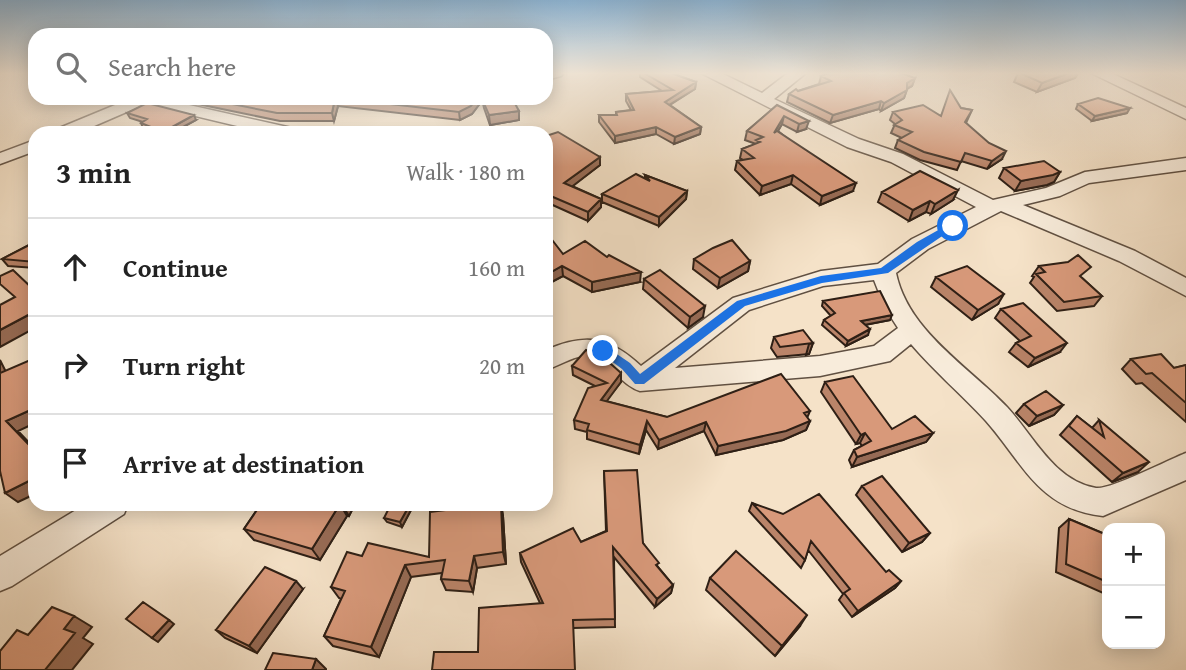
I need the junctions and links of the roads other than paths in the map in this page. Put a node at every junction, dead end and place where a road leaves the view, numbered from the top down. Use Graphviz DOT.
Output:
graph roads {
  1 [pos="777,104"];
  2 [pos="1166,104"];
  3 [pos="129,105"];
  4 [pos="165,105"];
  5 [pos="1186,114"];
  6 [pos="79,126"];
  7 [pos="259,126"];
  8 [pos="28,148"];
  9 [pos="0,159"];
  10 [pos="1186,164"];
  11 [pos="997,206"];
  12 [pos="884,271"];
  13 [pos="1186,288"];
  14 [pos="913,329"];
  15 [pos="553,357"];
  16 [pos="639,381"];
  17 [pos="1186,466"];
  18 [pos="102,511"];
  19 [pos="0,575"];
  1 -- 11 [label="street"];
  2 -- 5 [label="street"];
  3 -- 6 [label="street"];
  4 -- 7 [label="street"];
  8 -- 9 [label="street"];
  10 -- 11 [label="street"];
  11 -- 12 [label="street"];
  11 -- 13 [label="street"];
  12 -- 14 [label="street"];
  12 -- 16 [label="street"];
  14 -- 16 [label="street"];
  14 -- 17 [label="street"];
  15 -- 16 [label="street"];
  18 -- 19 [label="street"];
}
